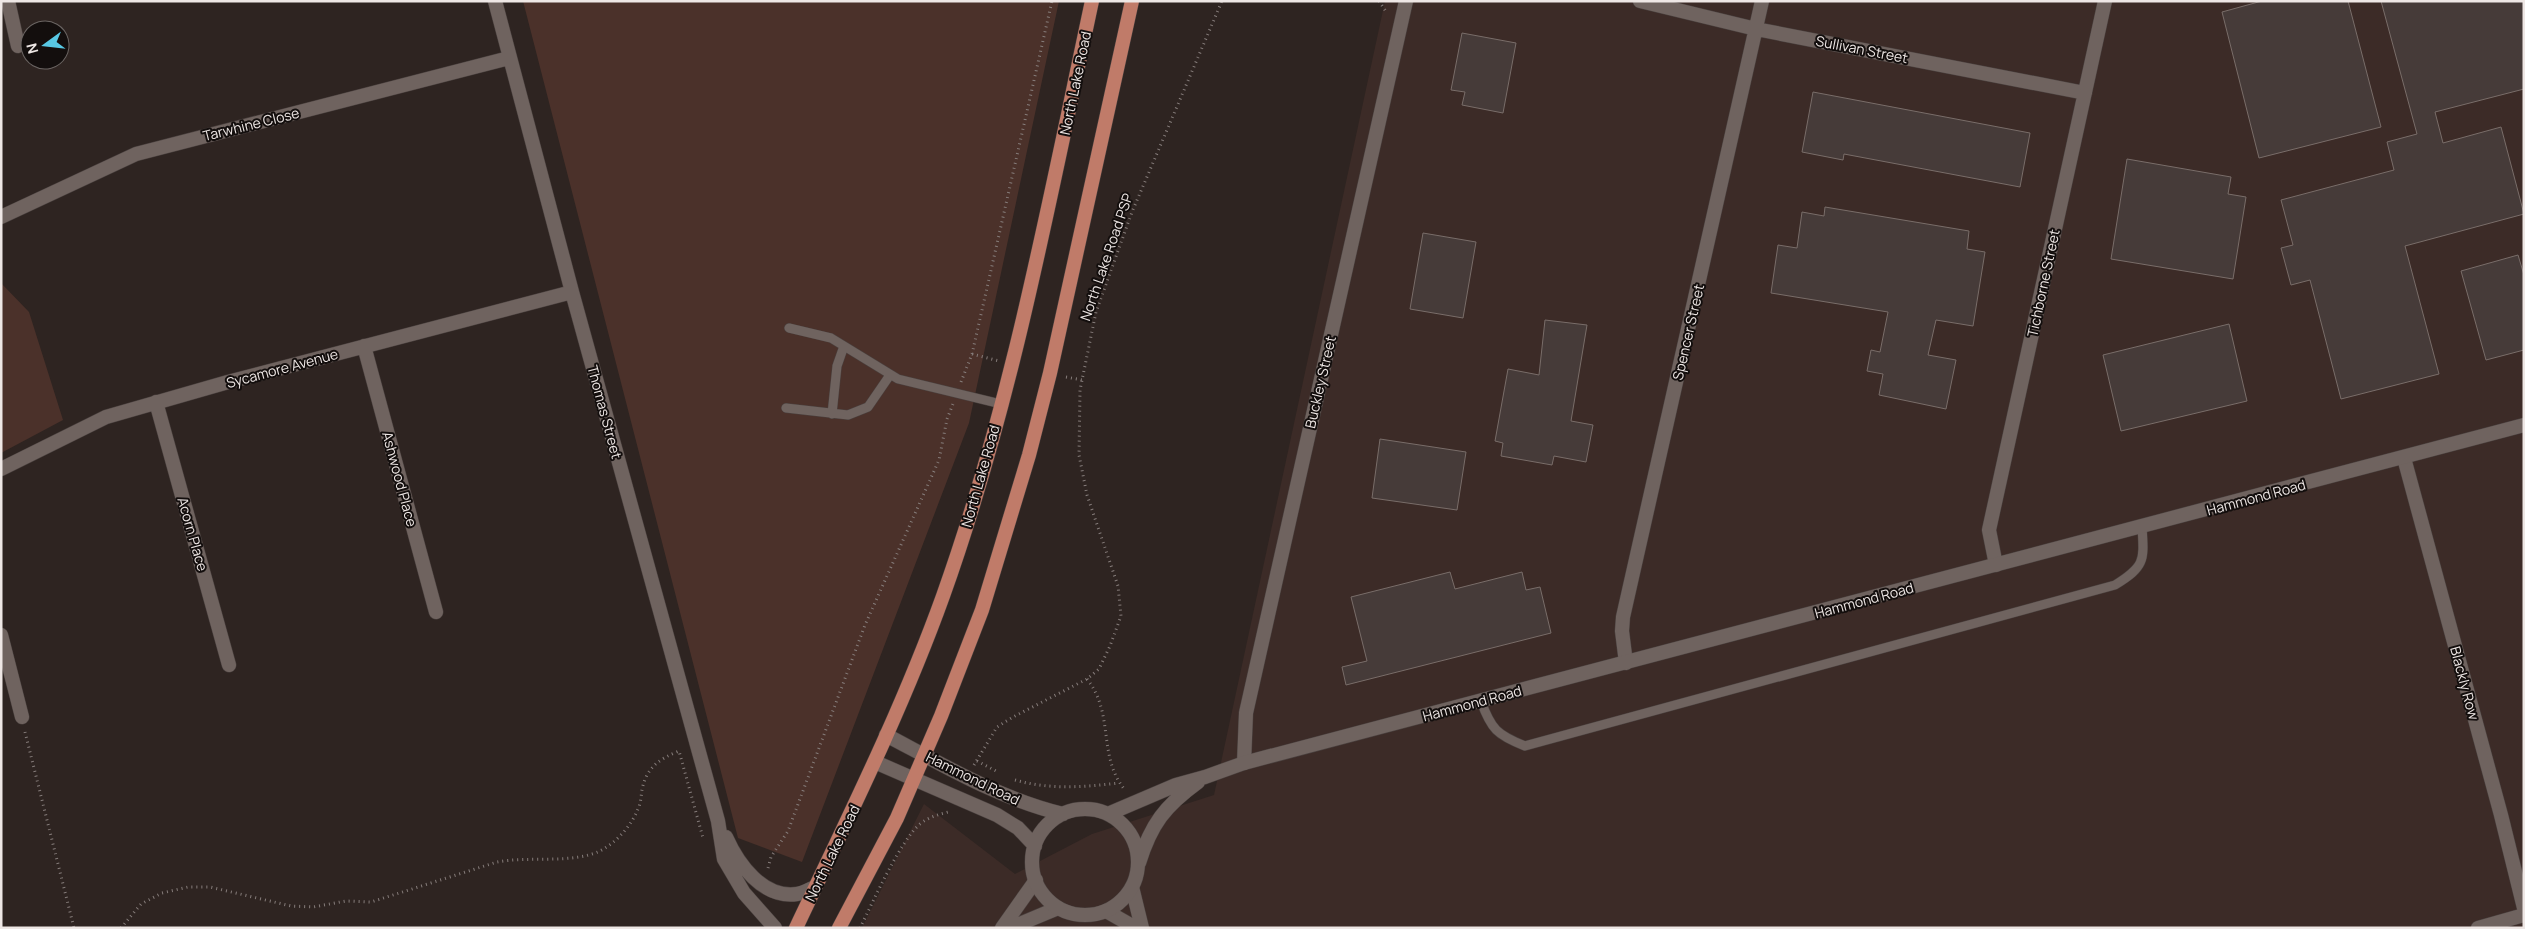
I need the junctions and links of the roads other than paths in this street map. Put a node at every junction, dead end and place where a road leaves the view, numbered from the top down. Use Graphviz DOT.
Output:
graph roads {
  1 [pos="8,1"];
  2 [pos="495,1"];
  3 [pos="1092,1"];
  4 [pos="1132,1"];
  5 [pos="1406,1"];
  6 [pos="1640,1"];
  7 [pos="1762,1"];
  8 [pos="2105,1"];
  9 [pos="1756,29"];
  10 [pos="18,46"];
  11 [pos="509,58"];
  12 [pos="2085,93"];
  13 [pos="1,217"];
  14 [pos="572,292"];
  15 [pos="789,328"];
  16 [pos="364,346"];
  17 [pos="844,346"];
  18 [pos="890,375"];
  19 [pos="156,402"];
  20 [pos="1002,404"];
  21 [pos="786,408"];
  22 [pos="832,414"];
  23 [pos="2524,425"];
  24 [pos="2404,458"];
  25 [pos="1,469"];
  26 [pos="2142,526"];
  27 [pos="1996,565"];
  28 [pos="436,612"];
  29 [pos="1,635"];
  30 [pos="1626,663"];
  31 [pos="229,665"];
  32 [pos="1481,701"];
  33 [pos="22,717"];
  34 [pos="886,735"];
  35 [pos="924,755"];
  36 [pos="875,762"];
  37 [pos="1244,763"];
  38 [pos="914,778"];
  39 [pos="1205,778"];
  40 [pos="1063,814"];
  41 [pos="1108,814"];
  42 [pos="718,821"];
  43 [pos="1035,846"];
  44 [pos="1138,868"];
  45 [pos="1036,880"];
  46 [pos="816,887"];
  47 [pos="1132,887"];
  48 [pos="1058,908"];
  49 [pos="2524,908"];
  50 [pos="1106,912"];
  51 [pos="2524,915"];
  52 [pos="775,928"];
  53 [pos="796,928"];
  54 [pos="839,928"];
  55 [pos="1002,928"];
  56 [pos="1010,928"];
  57 [pos="1136,928"];
  58 [pos="1142,928"];
  59 [pos="2478,928"];
  1 -- 10 [label="street"];
  2 -- 11 [label="street, Thomas Street"];
  3 -- 20 [label="main road, North Lake Road"];
  4 -- 35 [label="main road"];
  5 -- 37 [label="street, Buckley Street"];
  6 -- 9 [label="street, Sullivan Street"];
  7 -- 9 [label="street, Spencer Street"];
  8 -- 12 [label="street, Tichborne Street"];
  9 -- 12 [label="street, Sullivan Street"];
  9 -- 30 [label="street, Spencer Street"];
  11 -- 13 [label="street, Tarwhine Close"];
  11 -- 14 [label="street, Thomas Street"];
  12 -- 27 [label="street, Tichborne Street"];
  14 -- 16 [label="street, Sycamore Avenue"];
  14 -- 42 [label="street, Thomas Street"];
  15 -- 17 [label="lane"];
  16 -- 19 [label="street, Sycamore Avenue"];
  16 -- 28 [label="street, Ashwood Place"];
  17 -- 18 [label="lane"];
  17 -- 22 [label="lane"];
  18 -- 20 [label="lane"];
  18 -- 22 [label="lane"];
  19 -- 25 [label="street, Sycamore Avenue"];
  19 -- 31 [label="street, Acorn Place"];
  20 -- 34 [label="main road, North Lake Road"];
  21 -- 22 [label="lane"];
  23 -- 24 [label="street, Hammond Road"];
  24 -- 26 [label="street, Hammond Road"];
  24 -- 49 [label="street, Blackly Row"];
  26 -- 27 [label="street, Hammond Road"];
  26 -- 32 [label="lane"];
  27 -- 30 [label="street, Hammond Road"];
  29 -- 33 [label="street"];
  30 -- 32 [label="street, Hammond Road"];
  32 -- 37 [label="street, Hammond Road"];
  34 -- 35 [label="street, Hammond Road"];
  34 -- 36 [label="main road, North Lake Road"];
  35 -- 38 [label="main road"];
  35 -- 40 [label="street, Hammond Road"];
  36 -- 38 [label="street, Hammond Road"];
  36 -- 46 [label="main road, North Lake Road"];
  37 -- 39 [label="street, Hammond Road"];
  38 -- 43 [label="street, Hammond Road"];
  38 -- 54 [label="main road"];
  39 -- 41 [label="street, Hammond Road"];
  39 -- 44 [label="street, Hammond Road"];
  40 -- 41 [label="street"];
  40 -- 43 [label="street"];
  41 -- 44 [label="street"];
  42 -- 46 [label="street, Thomas Street"];
  42 -- 52 [label="street, Thomas Street"];
  43 -- 45 [label="street"];
  44 -- 47 [label="street"];
  45 -- 48 [label="street"];
  45 -- 55 [label="street"];
  46 -- 53 [label="main road, North Lake Road"];
  47 -- 50 [label="street"];
  47 -- 58 [label="street"];
  48 -- 50 [label="street"];
  48 -- 56 [label="street"];
  50 -- 57 [label="street"];
  51 -- 59 [label="street"];
}
